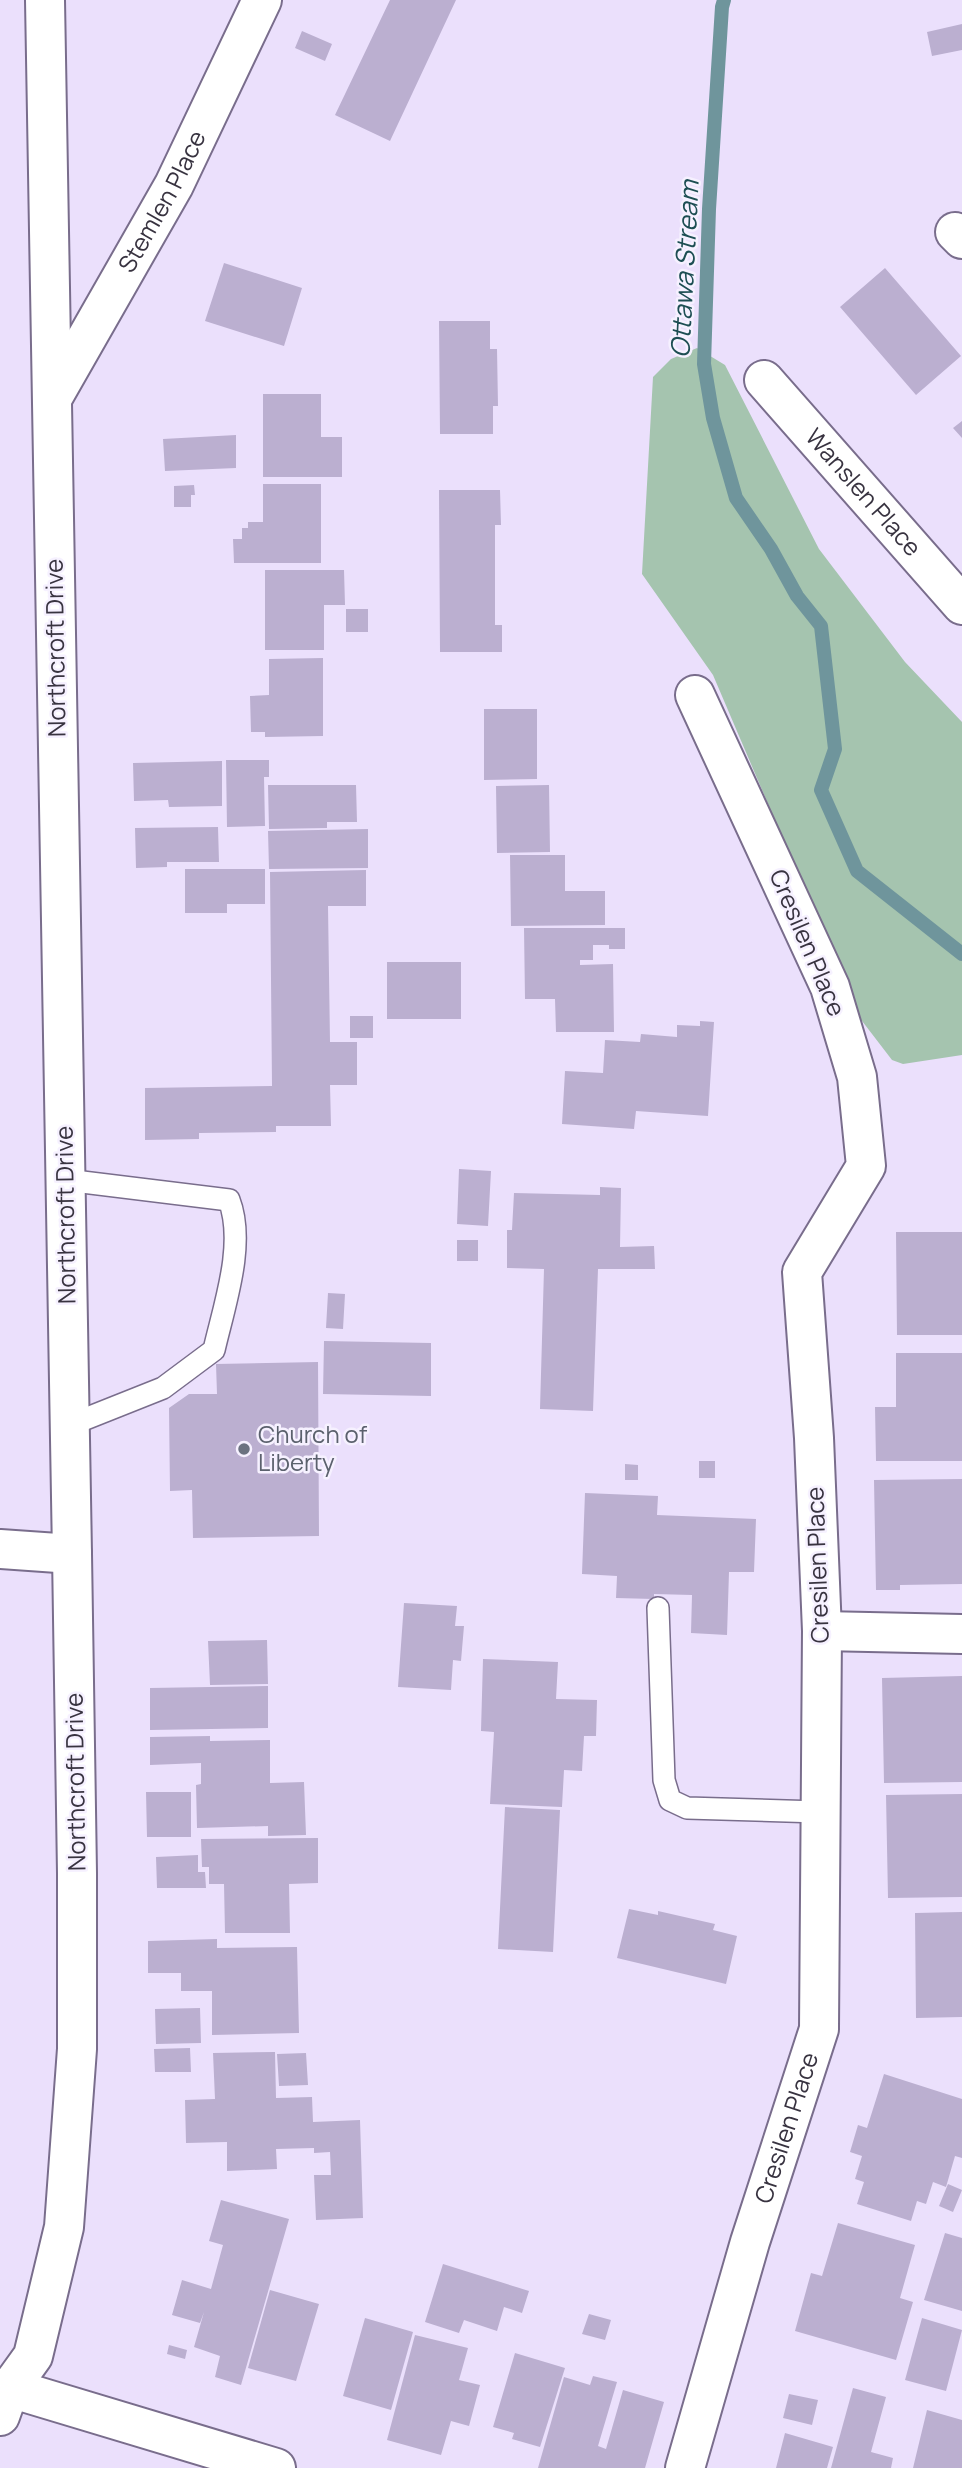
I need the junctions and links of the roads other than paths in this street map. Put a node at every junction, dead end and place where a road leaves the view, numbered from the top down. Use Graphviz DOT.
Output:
graph roads {
  1 [pos="45,0"];
  2 [pos="262,0"];
  3 [pos="764,380"];
  4 [pos="52,399"];
  5 [pos="962,606"];
  6 [pos="695,695"];
  7 [pos="66,1180"];
  8 [pos="70,1425"];
  9 [pos="0,1549"];
  10 [pos="72,1554"];
  11 [pos="658,1608"];
  12 [pos="822,1631"];
  13 [pos="962,1634"];
  14 [pos="819,1812"];
  15 [pos="5,2402"];
  16 [pos="276,2468"];
  17 [pos="685,2468"];
  1 -- 4 [label="street, Northcroft Drive"];
  2 -- 4 [label="street, Stemlen Place"];
  3 -- 5 [label="street, Wanslen Place"];
  4 -- 7 [label="street, Northcroft Drive"];
  6 -- 12 [label="street, Cresilen Place"];
  7 -- 8 [label="street, Northcroft Drive"];
  7 -- 8 [label="lane"];
  8 -- 10 [label="street, Northcroft Drive"];
  9 -- 10 [label="street"];
  10 -- 15 [label="street, Northcroft Drive"];
  11 -- 14 [label="lane"];
  12 -- 13 [label="street"];
  12 -- 14 [label="street, Cresilen Place"];
  14 -- 17 [label="street, Cresilen Place"];
  15 -- 16 [label="street"];
}
